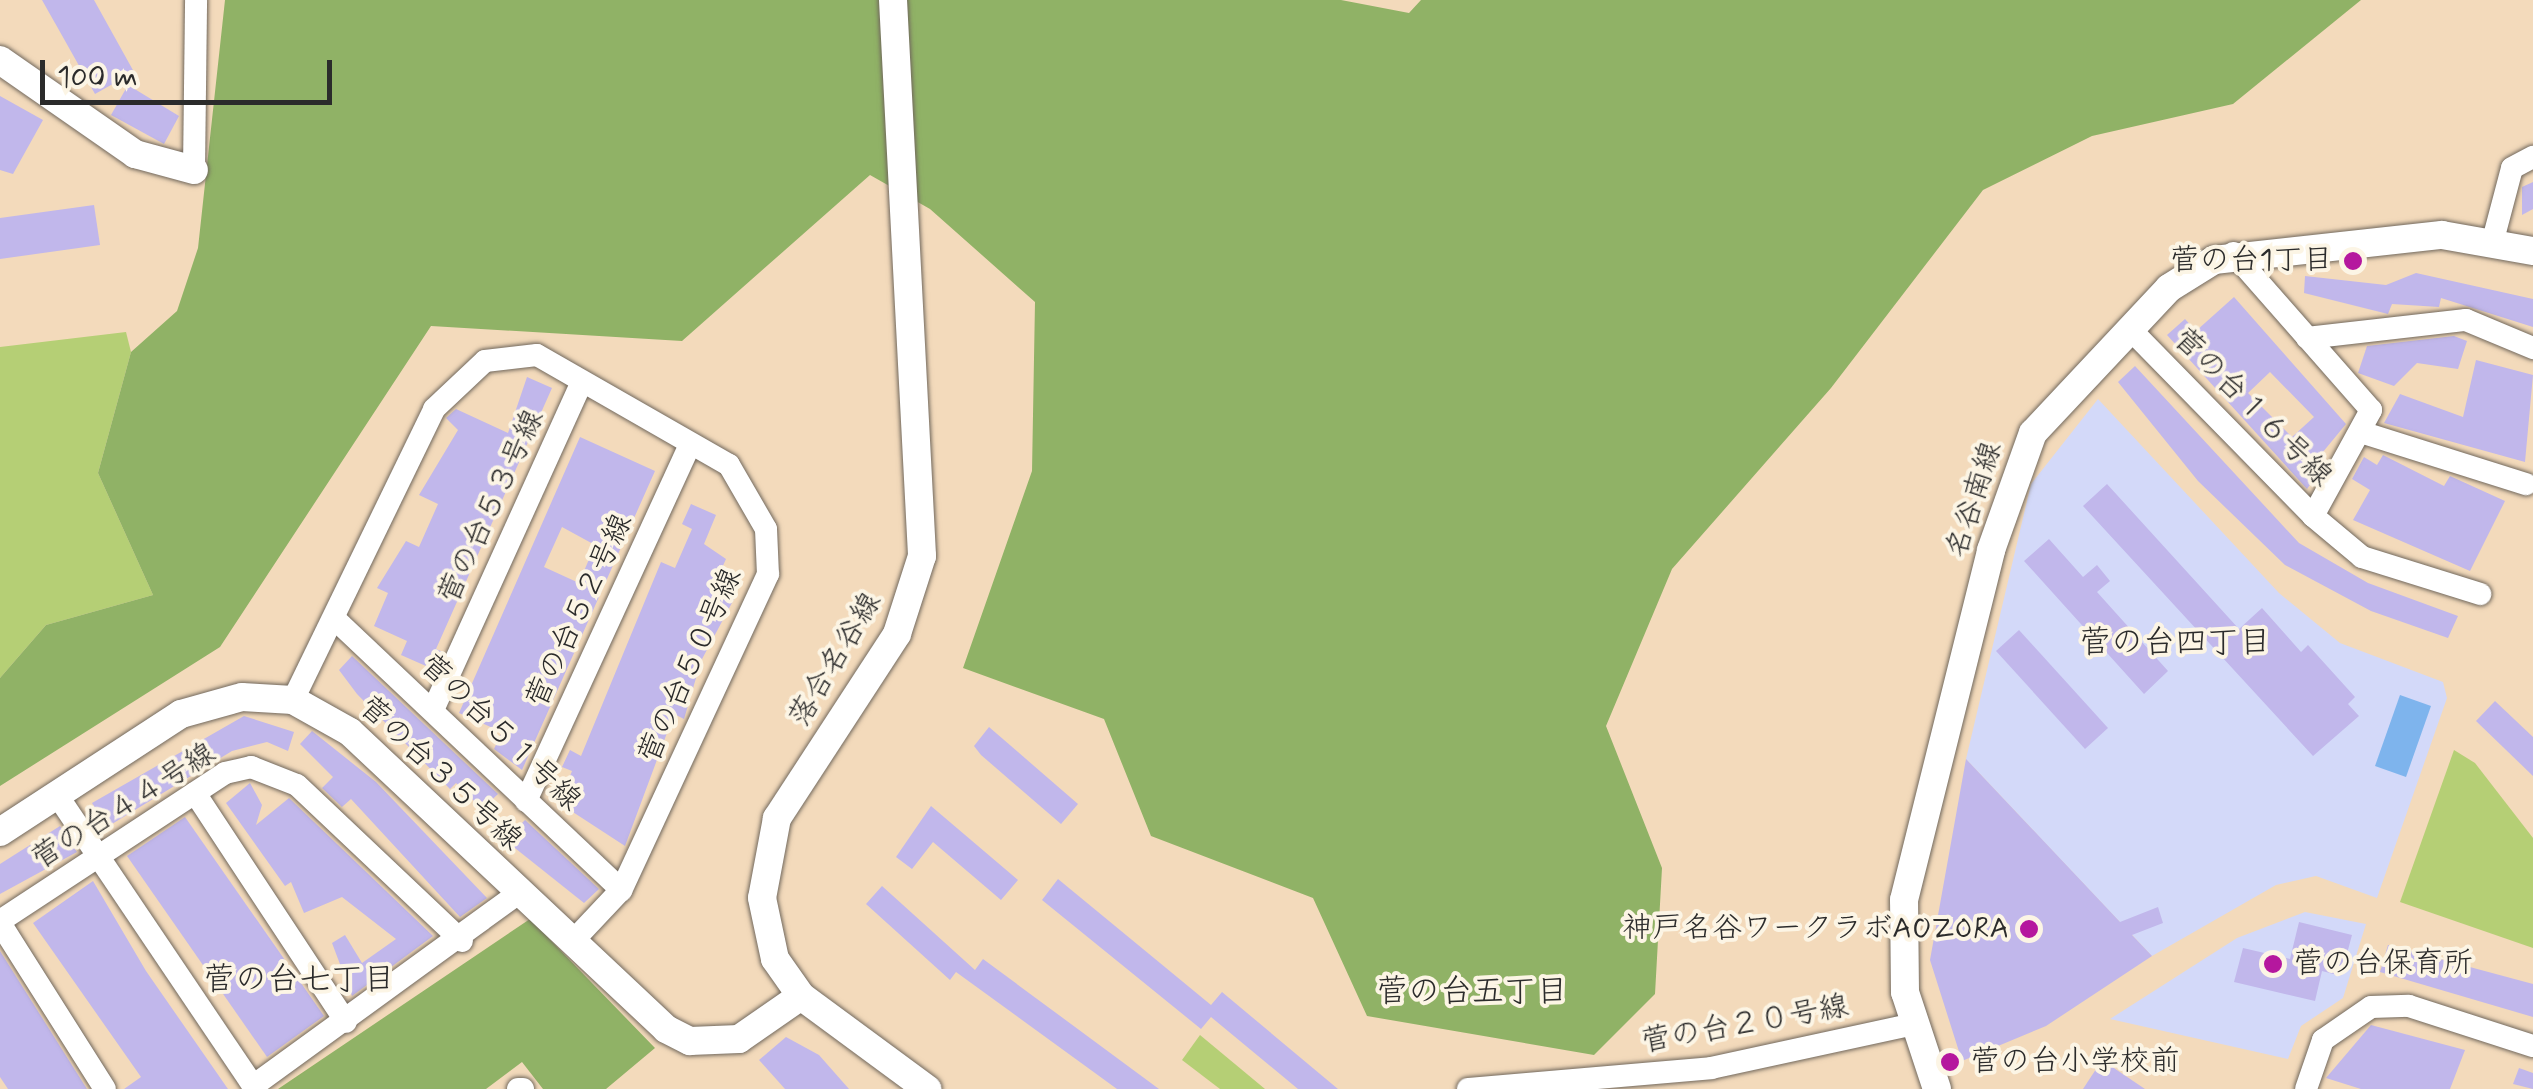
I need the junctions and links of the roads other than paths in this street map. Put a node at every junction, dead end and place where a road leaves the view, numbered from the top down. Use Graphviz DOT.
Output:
graph roads {
  1 [pos="196,0"];
  2 [pos="892,0"];
  3 [pos="0,60"];
  4 [pos="2533,157"];
  5 [pos="194,170"];
  6 [pos="2492,240"];
  7 [pos="2533,251"];
  8 [pos="2233,253"];
  9 [pos="2130,328"];
  10 [pos="2307,338"];
  11 [pos="2533,348"];
  12 [pos="581,384"];
  13 [pos="2364,433"];
  14 [pos="689,446"];
  15 [pos="2526,484"];
  16 [pos="2313,516"];
  17 [pos="2480,594"];
  18 [pos="337,621"];
  19 [pos="293,700"];
  20 [pos="433,710"];
  21 [pos="195,793"];
  22 [pos="58,795"];
  23 [pos="526,800"];
  24 [pos="0,832"];
  25 [pos="99,856"];
  26 [pos="622,890"];
  27 [pos="520,892"];
  28 [pos="0,922"];
  29 [pos="462,941"];
  30 [pos="573,942"];
  31 [pos="801,996"];
  32 [pos="346,1022"];
  33 [pos="1915,1024"];
  34 [pos="2533,1046"];
  35 [pos="105,1089"];
  36 [pos="927,1089"];
  37 [pos="1468,1089"];
  38 [pos="1937,1089"];
  39 [pos="2306,1089"];
  1 -- 5 [label="street"];
  2 -- 31 [label="street, 落合名谷線"];
  3 -- 5 [label="street"];
  4 -- 6 [label="street"];
  6 -- 7 [label="street, 名谷南線"];
  6 -- 8 [label="street, 名谷南線"];
  8 -- 9 [label="street, 名谷南線"];
  8 -- 10 [label="street, 菅の台１６号線"];
  9 -- 16 [label="street, 菅の台１６号線"];
  9 -- 33 [label="street, 名谷南線"];
  10 -- 11 [label="street"];
  10 -- 13 [label="street, 菅の台１６号線"];
  12 -- 14 [label="street, 菅の台５０号線"];
  12 -- 18 [label="street, 菅の台５０号線"];
  12 -- 20 [label="street, 菅の台５３号線"];
  13 -- 15 [label="street"];
  13 -- 16 [label="street, 菅の台１６号線"];
  14 -- 23 [label="street, 菅の台５２号線"];
  14 -- 26 [label="street, 菅の台５０号線"];
  16 -- 17 [label="street"];
  18 -- 19 [label="street, 菅の台５０号線"];
  18 -- 20 [label="street, 菅の台５１号線"];
  19 -- 22 [label="street, 菅の台３５号線"];
  19 -- 27 [label="street, 菅の台３５号線"];
  20 -- 23 [label="street, 菅の台５１号線"];
  21 -- 25 [label="street, 菅の台４４号線"];
  21 -- 29 [label="street, 菅の台４４号線"];
  21 -- 32 [label="street"];
  22 -- 24 [label="street, 菅の台３５号線"];
  22 -- 25 [label="street"];
  23 -- 26 [label="street, 菅の台５１号線"];
  25 -- 28 [label="street, 菅の台４４号線"];
  25 -- 32 [label="street"];
  26 -- 30 [label="street, 菅の台５０号線"];
  27 -- 29 [label="street"];
  27 -- 30 [label="street, 菅の台３５号線"];
  28 -- 35 [label="street"];
  29 -- 32 [label="street"];
  30 -- 31 [label="street, 菅の台３５号線"];
  31 -- 36 [label="street, 落合名谷線"];
  33 -- 37 [label="street, 菅の台２０号線"];
  33 -- 38 [label="street, 名谷南線"];
  34 -- 39 [label="street"];
}
